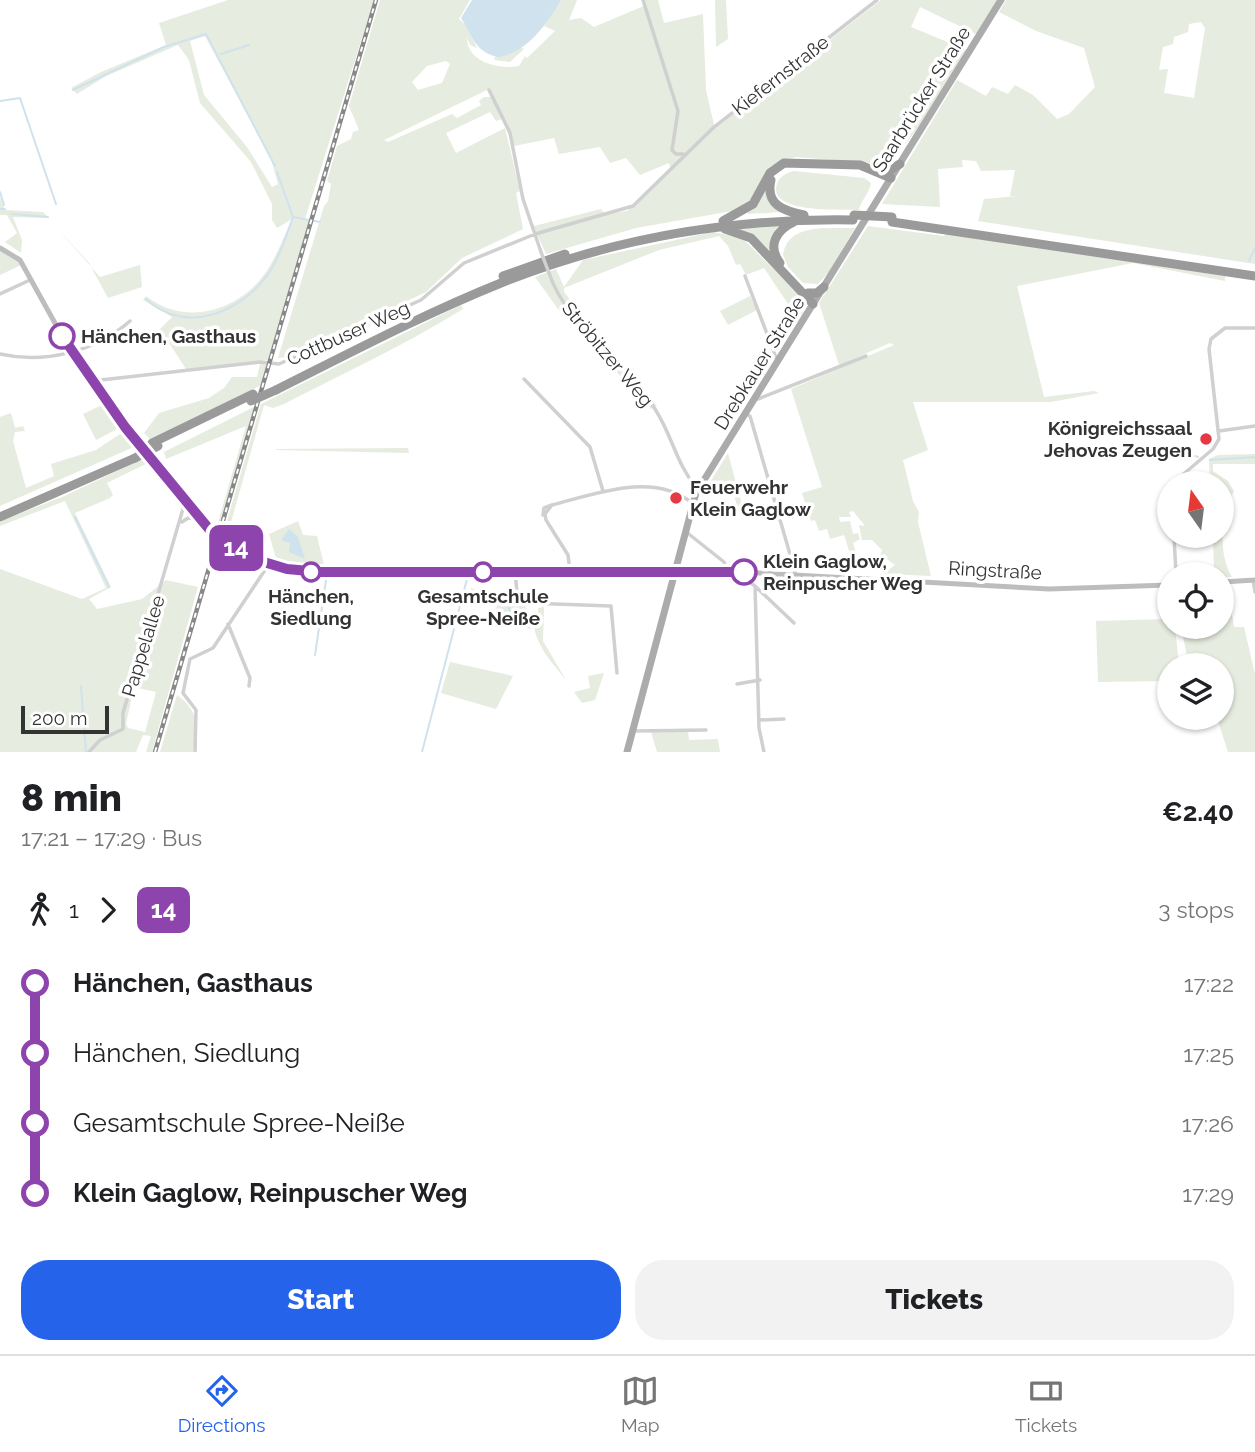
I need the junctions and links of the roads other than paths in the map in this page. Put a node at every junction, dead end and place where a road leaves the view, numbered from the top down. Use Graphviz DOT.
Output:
graph roads {
  1 [pos="643,0"];
  2 [pos="877,0"];
  3 [pos="1000,0"];
  4 [pos="489,90"];
  5 [pos="686,154"];
  6 [pos="900,164"];
  7 [pos="887,178"];
  8 [pos="869,215"];
  9 [pos="802,218"];
  10 [pos="892,220"];
  11 [pos="723,221"];
  12 [pos="713,227"];
  13 [pos="535,233"];
  14 [pos="0,248"];
  15 [pos="464,263"];
  16 [pos="1255,270"];
  17 [pos="745,276"];
  18 [pos="1255,276"];
  19 [pos="31,279"];
  20 [pos="824,287"];
  21 [pos="808,293"];
  22 [pos="0,294"];
  23 [pos="815,302"];
  24 [pos="130,321"];
  25 [pos="1255,328"];
  26 [pos="71,352"];
  27 [pos="0,354"];
  28 [pos="866,356"];
  29 [pos="778,362"];
  30 [pos="524,379"];
  31 [pos="92,381"];
  32 [pos="277,386"];
  33 [pos="755,398"];
  34 [pos="745,413"];
  35 [pos="1255,426"];
  36 [pos="1219,431"];
  37 [pos="133,455"];
  38 [pos="1187,471"];
  39 [pos="603,485"];
  40 [pos="615,489"];
  41 [pos="698,490"];
  42 [pos="603,492"];
  43 [pos="185,501"];
  44 [pos="692,503"];
  45 [pos="0,511"];
  46 [pos="0,517"];
  47 [pos="201,520"];
  48 [pos="180,523"];
  49 [pos="685,531"];
  50 [pos="269,564"];
  51 [pos="515,571"];
  52 [pos="570,571"];
  53 [pos="675,572"];
  54 [pos="729,572"];
  55 [pos="747,572"];
  56 [pos="796,575"];
  57 [pos="1254,580"];
  58 [pos="1234,581"];
  59 [pos="1157,585"];
  60 [pos="755,586"];
  61 [pos="1255,592"];
  62 [pos="794,623"];
  63 [pos="228,624"];
  64 [pos="617,673"];
  65 [pos="760,680"];
  66 [pos="737,684"];
  67 [pos="249,686"];
  68 [pos="784,719"];
  69 [pos="759,720"];
  70 [pos="633,728"];
  71 [pos="706,730"];
  72 [pos="89,752"];
  73 [pos="195,752"];
  74 [pos="627,752"];
  75 [pos="764,752"];
  1 -- 5 [label="street"];
  2 -- 5 [label="street, Kiefernstraße"];
  3 -- 6 [label="main road, Saarbrücker Straße"];
  4 -- 13 [label="street"];
  5 -- 13 [label="street, Kiefernstraße"];
  6 -- 7 [label="highway"];
  7 -- 8 [label="main road, Saarbrücker Straße"];
  7 -- 9 [label="highway"];
  7 -- 11 [label="highway"];
  8 -- 20 [label="main road, Drebkauer Straße"];
  9 -- 10 [label="highway, bridge"];
  9 -- 11 [label="highway"];
  9 -- 12 [label="highway"];
  9 -- 21 [label="highway"];
  10 -- 16 [label="highway"];
  10 -- 18 [label="highway"];
  11 -- 32 [label="highway"];
  12 -- 23 [label="highway"];
  12 -- 32 [label="highway"];
  13 -- 15 [label="street, Kiefernstraße"];
  13 -- 41 [label="street, Ströbitzer Weg, bridge"];
  14 -- 19 [label="main road, Ringstraße"];
  15 -- 31 [label="street, Cottbuser Weg"];
  17 -- 29 [label="street"];
  19 -- 22 [label="street"];
  19 -- 26 [label="main road, Ringstraße"];
  20 -- 21 [label="highway"];
  20 -- 23 [label="main road, Drebkauer Straße"];
  21 -- 23 [label="highway"];
  23 -- 29 [label="main road, Drebkauer Straße"];
  24 -- 26 [label="street"];
  25 -- 36 [label="street"];
  26 -- 27 [label="street"];
  26 -- 31 [label="main road, Ringstraße"];
  28 -- 33 [label="street"];
  29 -- 33 [label="main road, Drebkauer Straße"];
  30 -- 39 [label="street"];
  31 -- 43 [label="main road, Ringstraße"];
  32 -- 37 [label="highway, bridge"];
  33 -- 34 [label="main road, Drebkauer Straße"];
  34 -- 41 [label="main road, Drebkauer Straße"];
  34 -- 56 [label="street"];
  35 -- 36 [label="street"];
  36 -- 38 [label="street"];
  37 -- 45 [label="highway"];
  37 -- 46 [label="highway"];
  39 -- 40 [label="street"];
  39 -- 42 [label="street"];
  40 -- 42 [label="street"];
  40 -- 44 [label="street"];
  41 -- 44 [label="main road, Drebkauer Straße"];
  42 -- 52 [label="street"];
  43 -- 47 [label="main road, Ringstraße"];
  43 -- 48 [label="street, Pappelallee"];
  44 -- 49 [label="main road, Drebkauer Straße"];
  47 -- 48 [label="street"];
  47 -- 50 [label="main road, Ringstraße"];
  48 -- 72 [label="street, Pappelallee"];
  49 -- 53 [label="main road, Drebkauer Straße"];
  49 -- 54 [label="street"];
  50 -- 51 [label="main road, Ringstraße"];
  50 -- 63 [label="street"];
  51 -- 52 [label="main road, Ringstraße"];
  51 -- 64 [label="street"];
  52 -- 53 [label="main road, Ringstraße"];
  53 -- 54 [label="main road, Ringstraße"];
  53 -- 70 [label="main road, Drebkauer Straße"];
  54 -- 55 [label="main road, Ringstraße"];
  55 -- 56 [label="main road, Ringstraße"];
  55 -- 60 [label="street"];
  56 -- 59 [label="main road, Ringstraße"];
  57 -- 58 [label="main road"];
  57 -- 61 [label="street"];
  60 -- 62 [label="street"];
  60 -- 65 [label="street"];
  63 -- 67 [label="street"];
  63 -- 73 [label="street"];
  65 -- 66 [label="street"];
  65 -- 69 [label="street"];
  68 -- 69 [label="street"];
  69 -- 75 [label="street"];
  70 -- 71 [label="street"];
  70 -- 74 [label="main road, Drebkauer Straße"];
}
